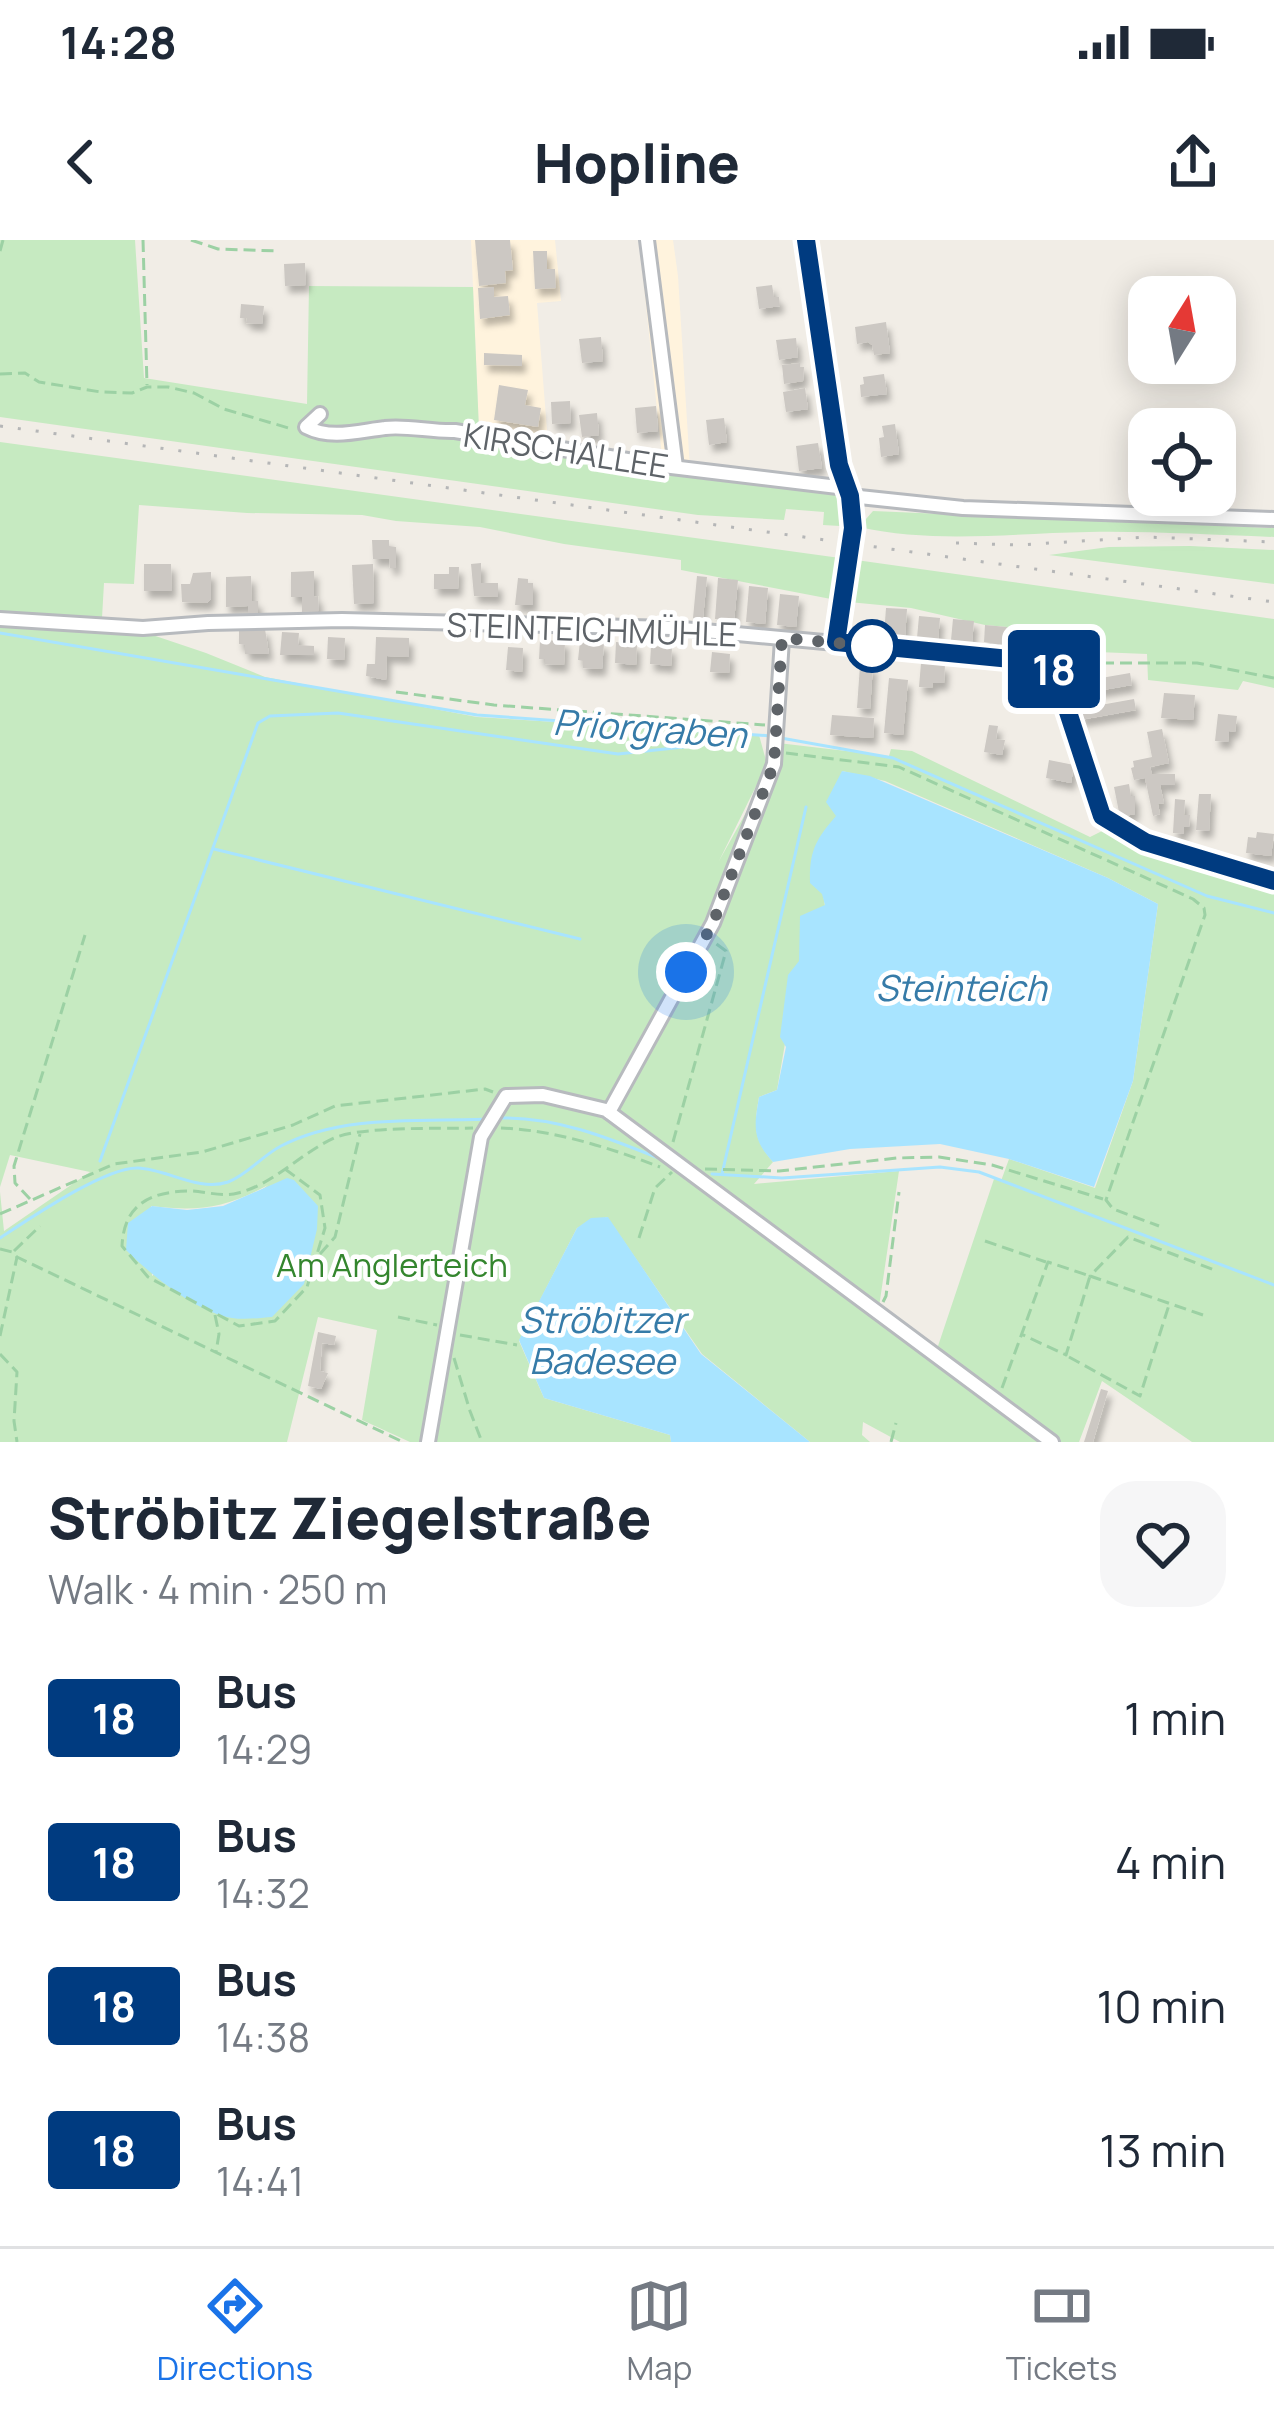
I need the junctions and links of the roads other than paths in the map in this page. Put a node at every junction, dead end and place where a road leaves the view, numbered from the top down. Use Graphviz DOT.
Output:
graph roads {
  1 [pos="646,240"];
  2 [pos="806,240"];
  3 [pos="320,413"];
  4 [pos="676,467"];
  5 [pos="848,492"];
  6 [pos="1274,519"];
  7 [pos="0,619"];
  8 [pos="782,638"];
  9 [pos="836,642"];
  10 [pos="1274,881"];
  11 [pos="609,1112"];
  12 [pos="428,1442"];
  13 [pos="1052,1442"];
  1 -- 4 [label="street"];
  2 -- 5 [label="street"];
  3 -- 4 [label="street, KIRSCHALLEE"];
  4 -- 5 [label="street, KIRSCHALLEE"];
  5 -- 6 [label="street, KIRSCHALLEE"];
  5 -- 9 [label="street"];
  7 -- 8 [label="street, STEINTEICHMÜHLE"];
  8 -- 9 [label="street, STEINTEICHMÜHLE"];
  8 -- 11 [label="street"];
  9 -- 10 [label="street, STEINTEICHMÜHLE"];
  11 -- 12 [label="street"];
  11 -- 13 [label="street"];
}
